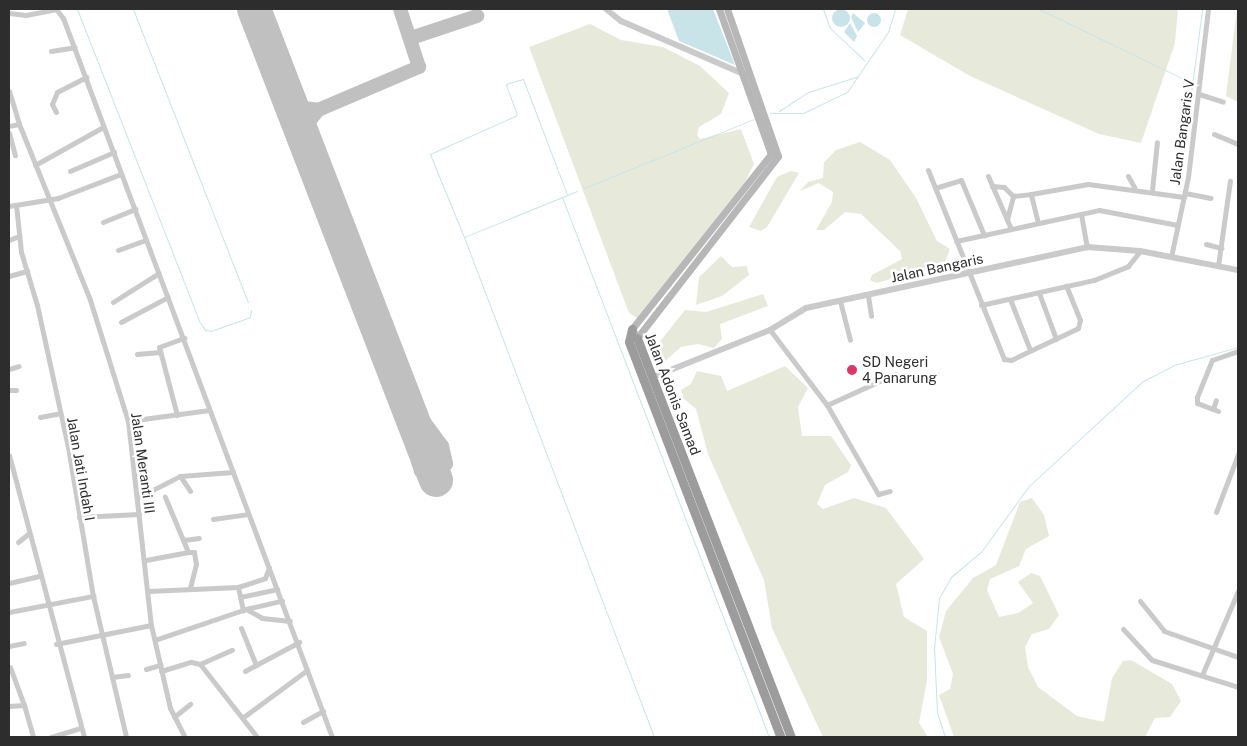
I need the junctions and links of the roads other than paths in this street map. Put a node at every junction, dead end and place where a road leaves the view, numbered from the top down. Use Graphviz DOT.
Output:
graph roads {
  1 [pos="606,9"];
  2 [pos="719,9"];
  3 [pos="727,9"];
  4 [pos="1208,9"];
  5 [pos="9,13"];
  6 [pos="75,47"];
  7 [pos="51,51"];
  8 [pos="751,73"];
  9 [pos="743,76"];
  10 [pos="86,77"];
  11 [pos="9,91"];
  12 [pos="1199,94"];
  13 [pos="1223,102"];
  14 [pos="759,108"];
  15 [pos="56,112"];
  16 [pos="763,117"];
  17 [pos="19,124"];
  18 [pos="9,126"];
  19 [pos="103,127"];
  20 [pos="9,133"];
  21 [pos="1214,134"];
  22 [pos="1157,142"];
  23 [pos="1238,144"];
  24 [pos="114,152"];
  25 [pos="15,154"];
  26 [pos="35,165"];
  27 [pos="928,170"];
  28 [pos="70,171"];
  29 [pos="121,174"];
  30 [pos="988,176"];
  31 [pos="1128,176"];
  32 [pos="1230,180"];
  33 [pos="992,186"];
  34 [pos="936,188"];
  35 [pos="1136,188"];
  36 [pos="1152,190"];
  37 [pos="1031,194"];
  38 [pos="1184,195"];
  39 [pos="1014,196"];
  40 [pos="1211,198"];
  41 [pos="49,199"];
  42 [pos="9,206"];
  43 [pos="16,206"];
  44 [pos="135,209"];
  45 [pos="1081,214"];
  46 [pos="1006,219"];
  47 [pos="102,222"];
  48 [pos="1038,223"];
  49 [pos="1178,225"];
  50 [pos="1010,229"];
  51 [pos="984,235"];
  52 [pos="19,236"];
  53 [pos="9,240"];
  54 [pos="146,240"];
  55 [pos="956,241"];
  56 [pos="1206,244"];
  57 [pos="1087,247"];
  58 [pos="1221,248"];
  59 [pos="118,250"];
  60 [pos="1140,251"];
  61 [pos="1171,257"];
  62 [pos="1218,266"];
  63 [pos="1238,270"];
  64 [pos="27,271"];
  65 [pos="159,274"];
  66 [pos="969,275"];
  67 [pos="9,276"];
  68 [pos="1066,286"];
  69 [pos="1039,293"];
  70 [pos="168,296"];
  71 [pos="868,296"];
  72 [pos="1010,299"];
  73 [pos="840,301"];
  74 [pos="113,302"];
  75 [pos="982,304"];
  76 [pos="871,316"];
  77 [pos="121,322"];
  78 [pos="632,329"];
  79 [pos="770,330"];
  80 [pos="184,338"];
  81 [pos="637,338"];
  82 [pos="1056,339"];
  83 [pos="850,340"];
  84 [pos="1030,350"];
  85 [pos="1238,351"];
  86 [pos="160,352"];
  87 [pos="137,354"];
  88 [pos="19,366"];
  89 [pos="9,369"];
  90 [pos="895,374"];
  91 [pos="653,376"];
  92 [pos="9,390"];
  93 [pos="16,390"];
  94 [pos="1216,400"];
  95 [pos="827,405"];
  96 [pos="209,410"];
  97 [pos="60,413"];
  98 [pos="177,415"];
  99 [pos="40,417"];
  100 [pos="128,421"];
  101 [pos="1238,454"];
  102 [pos="9,456"];
  103 [pos="233,472"];
  104 [pos="684,473"];
  105 [pos="180,476"];
  106 [pos="11,478"];
  107 [pos="190,491"];
  108 [pos="890,491"];
  109 [pos="165,496"];
  110 [pos="137,498"];
  111 [pos="1216,512"];
  112 [pos="139,514"];
  113 [pos="248,514"];
  114 [pos="79,517"];
  115 [pos="213,519"];
  116 [pos="28,534"];
  117 [pos="199,538"];
  118 [pos="184,540"];
  119 [pos="18,542"];
  120 [pos="188,552"];
  121 [pos="146,560"];
  122 [pos="269,568"];
  123 [pos="39,576"];
  124 [pos="9,583"];
  125 [pos="238,587"];
  126 [pos="190,588"];
  127 [pos="277,588"];
  128 [pos="148,591"];
  129 [pos="1238,591"];
  130 [pos="93,596"];
  131 [pos="240,597"];
  132 [pos="282,601"];
  133 [pos="1140,601"];
  134 [pos="46,603"];
  135 [pos="244,610"];
  136 [pos="9,612"];
  137 [pos="290,621"];
  138 [pos="151,625"];
  139 [pos="241,628"];
  140 [pos="1123,629"];
  141 [pos="102,634"];
  142 [pos="155,640"];
  143 [pos="299,642"];
  144 [pos="24,643"];
  145 [pos="56,644"];
  146 [pos="9,646"];
  147 [pos="1214,649"];
  148 [pos="232,650"];
  149 [pos="1238,657"];
  150 [pos="9,660"];
  151 [pos="200,664"];
  152 [pos="256,665"];
  153 [pos="160,668"];
  154 [pos="9,669"];
  155 [pos="146,669"];
  156 [pos="245,670"];
  157 [pos="307,670"];
  158 [pos="128,675"];
  159 [pos="1202,675"];
  160 [pos="112,677"];
  161 [pos="1238,687"];
  162 [pos="190,704"];
  163 [pos="24,705"];
  164 [pos="9,706"];
  165 [pos="323,711"];
  166 [pos="174,717"];
  167 [pos="242,718"];
  168 [pos="303,722"];
  169 [pos="81,728"];
  170 [pos="32,737"];
  171 [pos="51,737"];
  172 [pos="84,737"];
  173 [pos="126,737"];
  174 [pos="185,737"];
  175 [pos="257,737"];
  176 [pos="332,737"];
  177 [pos="781,737"];
  178 [pos="791,737"];
  1 -- 9 [label="street"];
  2 -- 9 [label="main road"];
  3 -- 8 [label="main road"];
  4 -- 12 [label="street, Jalan Bangaris V"];
  5 -- 6 [label="street"];
  6 -- 7 [label="street"];
  6 -- 10 [label="street"];
  8 -- 9 [label="street"];
  8 -- 14 [label="main road"];
  9 -- 14 [label="main road"];
  10 -- 15 [label="street"];
  10 -- 19 [label="street"];
  11 -- 17 [label="street, Jalan Meranti III"];
  12 -- 13 [label="street"];
  12 -- 38 [label="street, Jalan Bangaris V"];
  14 -- 16 [label="main road"];
  16 -- 78 [label="main road"];
  16 -- 81 [label="main road"];
  17 -- 18 [label="street"];
  17 -- 26 [label="street, Jalan Meranti III"];
  19 -- 24 [label="street"];
  19 -- 26 [label="street"];
  20 -- 25 [label="street"];
  21 -- 23 [label="street"];
  22 -- 36 [label="street"];
  24 -- 28 [label="street"];
  24 -- 29 [label="street"];
  26 -- 41 [label="street, Jalan Meranti III"];
  27 -- 34 [label="street"];
  29 -- 41 [label="street"];
  29 -- 44 [label="street"];
  30 -- 33 [label="street"];
  31 -- 35 [label="street"];
  32 -- 58 [label="street"];
  33 -- 39 [label="street"];
  33 -- 46 [label="street"];
  34 -- 51 [label="street"];
  34 -- 55 [label="street"];
  35 -- 36 [label="street"];
  35 -- 37 [label="street"];
  36 -- 38 [label="street"];
  37 -- 39 [label="street"];
  37 -- 48 [label="street"];
  38 -- 40 [label="street"];
  38 -- 49 [label="street, Jalan Bangaris V"];
  39 -- 46 [label="street"];
  41 -- 43 [label="street"];
  41 -- 100 [label="street, Jalan Meranti III"];
  42 -- 43 [label="street"];
  43 -- 52 [label="street, Jalan Jati Indah I"];
  44 -- 47 [label="street"];
  44 -- 54 [label="street"];
  45 -- 48 [label="street"];
  45 -- 49 [label="street"];
  45 -- 57 [label="street"];
  46 -- 50 [label="street"];
  48 -- 50 [label="street"];
  49 -- 61 [label="street, Jalan Bangaris V"];
  50 -- 51 [label="street"];
  51 -- 55 [label="street"];
  52 -- 53 [label="street"];
  52 -- 64 [label="street, Jalan Jati Indah I"];
  54 -- 59 [label="street"];
  54 -- 65 [label="street"];
  55 -- 66 [label="street"];
  56 -- 58 [label="street"];
  57 -- 60 [label="street, Jalan Bangaris"];
  57 -- 66 [label="street, Jalan Bangaris"];
  58 -- 62 [label="street"];
  60 -- 61 [label="street, Jalan Bangaris"];
  60 -- 68 [label="street"];
  61 -- 62 [label="street, Jalan Bangaris"];
  62 -- 63 [label="street, Jalan Bangaris"];
  64 -- 67 [label="street"];
  64 -- 97 [label="street, Jalan Jati Indah I"];
  65 -- 70 [label="street"];
  65 -- 74 [label="street"];
  66 -- 71 [label="street, Jalan Bangaris"];
  66 -- 75 [label="street"];
  68 -- 69 [label="street"];
  68 -- 82 [label="street"];
  69 -- 72 [label="street"];
  69 -- 82 [label="street"];
  70 -- 77 [label="street"];
  70 -- 80 [label="street"];
  71 -- 73 [label="street, Jalan Bangaris"];
  71 -- 76 [label="street"];
  72 -- 75 [label="street"];
  72 -- 84 [label="street"];
  73 -- 79 [label="street, Jalan Bangaris"];
  73 -- 83 [label="street"];
  75 -- 84 [label="street"];
  78 -- 81 [label="main road, Jalan Adonis Samad"];
  78 -- 104 [label="highway, Jalan Adonis Samad"];
  79 -- 91 [label="street, Jalan Bangaris"];
  79 -- 95 [label="street"];
  80 -- 86 [label="street"];
  80 -- 96 [label="street"];
  81 -- 91 [label="highway, Jalan Adonis Samad"];
  82 -- 84 [label="street"];
  85 -- 94 [label="street"];
  86 -- 87 [label="street"];
  86 -- 98 [label="street"];
  88 -- 89 [label="street"];
  90 -- 95 [label="street"];
  91 -- 104 [label="highway, Jalan Adonis Samad"];
  92 -- 93 [label="street"];
  95 -- 108 [label="street"];
  96 -- 98 [label="street"];
  96 -- 103 [label="street"];
  97 -- 99 [label="street"];
  97 -- 114 [label="street, Jalan Jati Indah I"];
  98 -- 100 [label="street"];
  100 -- 110 [label="street, Jalan Meranti III"];
  101 -- 111 [label="street"];
  102 -- 106 [label="street"];
  103 -- 105 [label="street"];
  103 -- 113 [label="street"];
  104 -- 177 [label="highway, Jalan Adonis Samad"];
  104 -- 178 [label="highway, Jalan Adonis Samad"];
  105 -- 107 [label="street"];
  105 -- 110 [label="street"];
  106 -- 116 [label="street"];
  109 -- 118 [label="street"];
  110 -- 112 [label="street, Jalan Meranti III"];
  112 -- 114 [label="street"];
  112 -- 121 [label="street, Jalan Meranti III"];
  113 -- 115 [label="street"];
  113 -- 122 [label="street"];
  114 -- 130 [label="street, Jalan Jati Indah I"];
  116 -- 119 [label="street"];
  116 -- 123 [label="street"];
  117 -- 118 [label="street"];
  118 -- 120 [label="street"];
  120 -- 121 [label="street"];
  120 -- 126 [label="street"];
  121 -- 128 [label="street, Jalan Meranti III"];
  122 -- 125 [label="street"];
  122 -- 127 [label="street"];
  123 -- 124 [label="street"];
  123 -- 134 [label="street"];
  125 -- 126 [label="street"];
  125 -- 131 [label="street"];
  126 -- 128 [label="street"];
  127 -- 131 [label="street"];
  127 -- 132 [label="street"];
  128 -- 138 [label="street, Jalan Meranti III"];
  129 -- 147 [label="street"];
  130 -- 134 [label="street"];
  130 -- 141 [label="street, Jalan Jati Indah I"];
  131 -- 135 [label="street"];
  132 -- 135 [label="street"];
  132 -- 137 [label="street"];
  133 -- 147 [label="street"];
  134 -- 136 [label="street"];
  134 -- 145 [label="street"];
  135 -- 137 [label="street"];
  135 -- 142 [label="street"];
  137 -- 143 [label="street"];
  138 -- 141 [label="street"];
  138 -- 142 [label="street, Jalan Meranti III"];
  139 -- 152 [label="street"];
  140 -- 159 [label="street"];
  141 -- 145 [label="street"];
  141 -- 160 [label="street, Jalan Jati Indah I"];
  142 -- 153 [label="street, Jalan Meranti III"];
  143 -- 152 [label="street"];
  143 -- 157 [label="street"];
  144 -- 146 [label="street"];
  145 -- 169 [label="street"];
  147 -- 149 [label="street"];
  147 -- 159 [label="street"];
  148 -- 151 [label="street"];
  150 -- 154 [label="street"];
  151 -- 153 [label="street"];
  151 -- 167 [label="street"];
  152 -- 156 [label="street"];
  153 -- 155 [label="street"];
  153 -- 166 [label="street, Jalan Meranti III"];
  154 -- 163 [label="street"];
  157 -- 165 [label="street"];
  157 -- 167 [label="street"];
  158 -- 160 [label="street"];
  159 -- 161 [label="street"];
  160 -- 173 [label="street, Jalan Jati Indah I"];
  162 -- 166 [label="street"];
  163 -- 164 [label="street"];
  163 -- 170 [label="street"];
  165 -- 168 [label="street"];
  165 -- 176 [label="street"];
  166 -- 174 [label="street, Jalan Meranti III"];
  167 -- 175 [label="street"];
  169 -- 171 [label="street"];
  169 -- 172 [label="street"];
}
